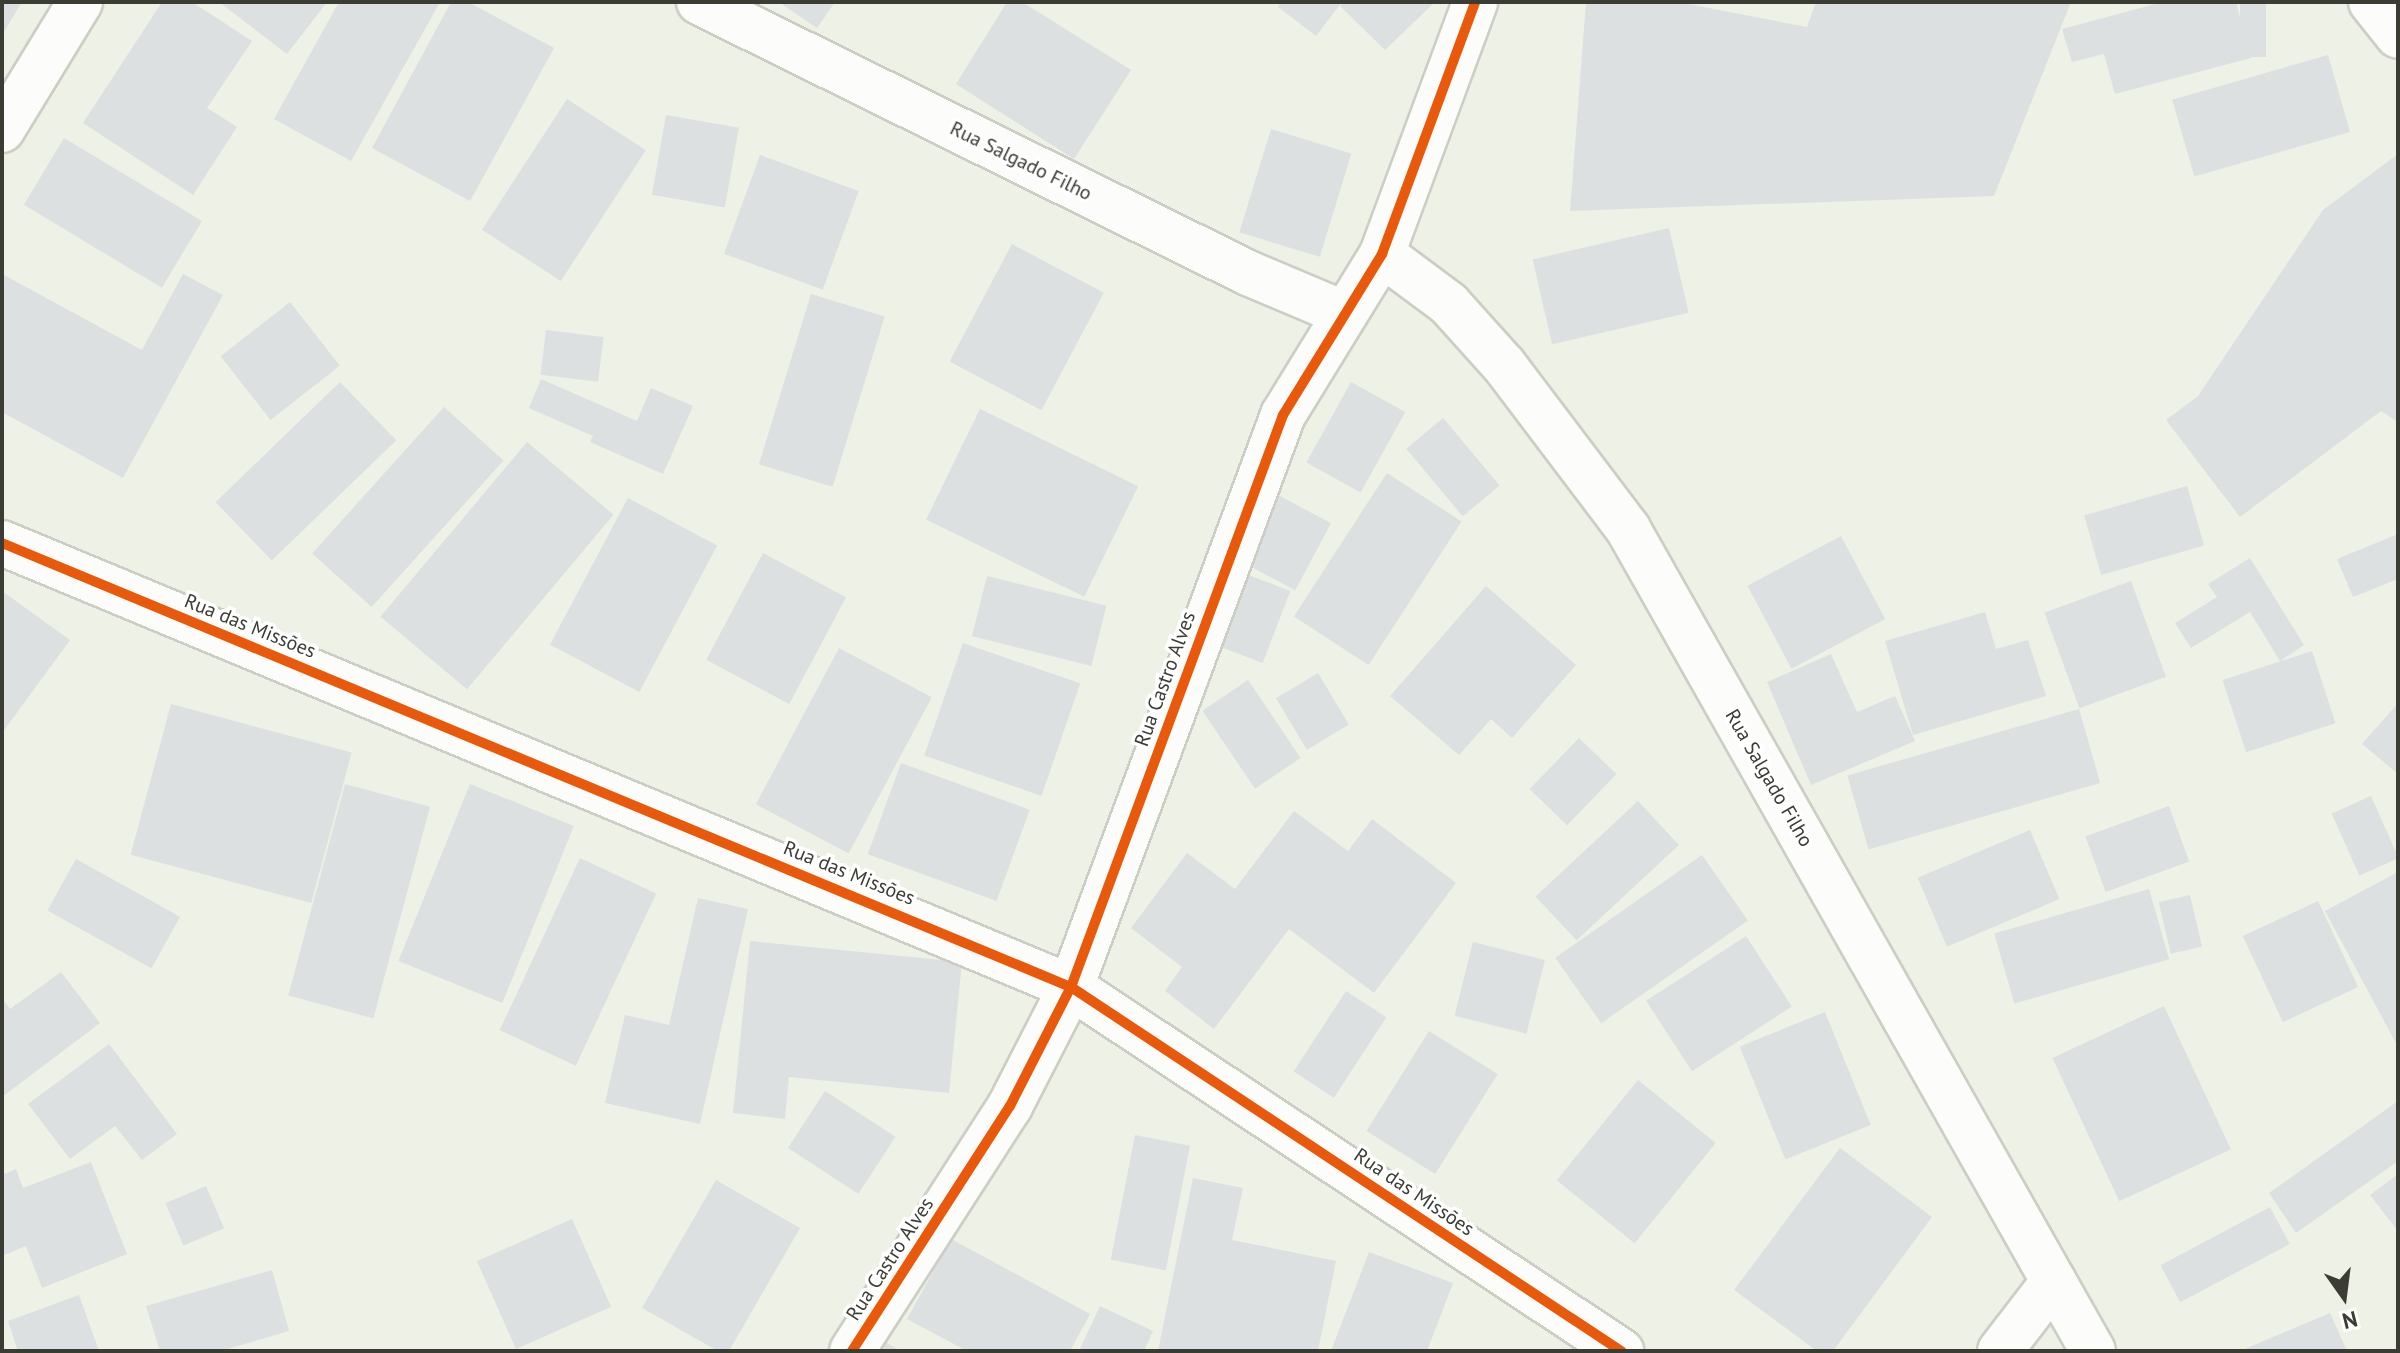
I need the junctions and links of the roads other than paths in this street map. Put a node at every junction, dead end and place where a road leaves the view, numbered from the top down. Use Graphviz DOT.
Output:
graph roads {
  1 [pos="80,2"];
  2 [pos="699,2"];
  3 [pos="1475,2"];
  4 [pos="2371,2"];
  5 [pos="2398,36"];
  6 [pos="2,130"];
  7 [pos="1382,254"];
  8 [pos="1345,314"];
  9 [pos="2,543"];
  10 [pos="1071,987"];
  11 [pos="2054,1281"];
  12 [pos="852,1351"];
  13 [pos="1621,1351"];
  14 [pos="2000,1351"];
  15 [pos="2093,1351"];
  1 -- 6 [label="street"];
  2 -- 8 [label="street, Rua Salgado Filho"];
  3 -- 7 [label="street, Rua Castro Alves"];
  4 -- 5 [label="street"];
  7 -- 8 [label="street, Rua Castro Alves"];
  7 -- 11 [label="street, Rua Salgado Filho"];
  8 -- 10 [label="street, Rua Castro Alves"];
  9 -- 10 [label="street, Rua das Missões"];
  10 -- 12 [label="street, Rua Castro Alves"];
  10 -- 13 [label="street, Rua das Missões"];
  11 -- 14 [label="street"];
  11 -- 15 [label="street, Rua Salgado Filho"];
}
